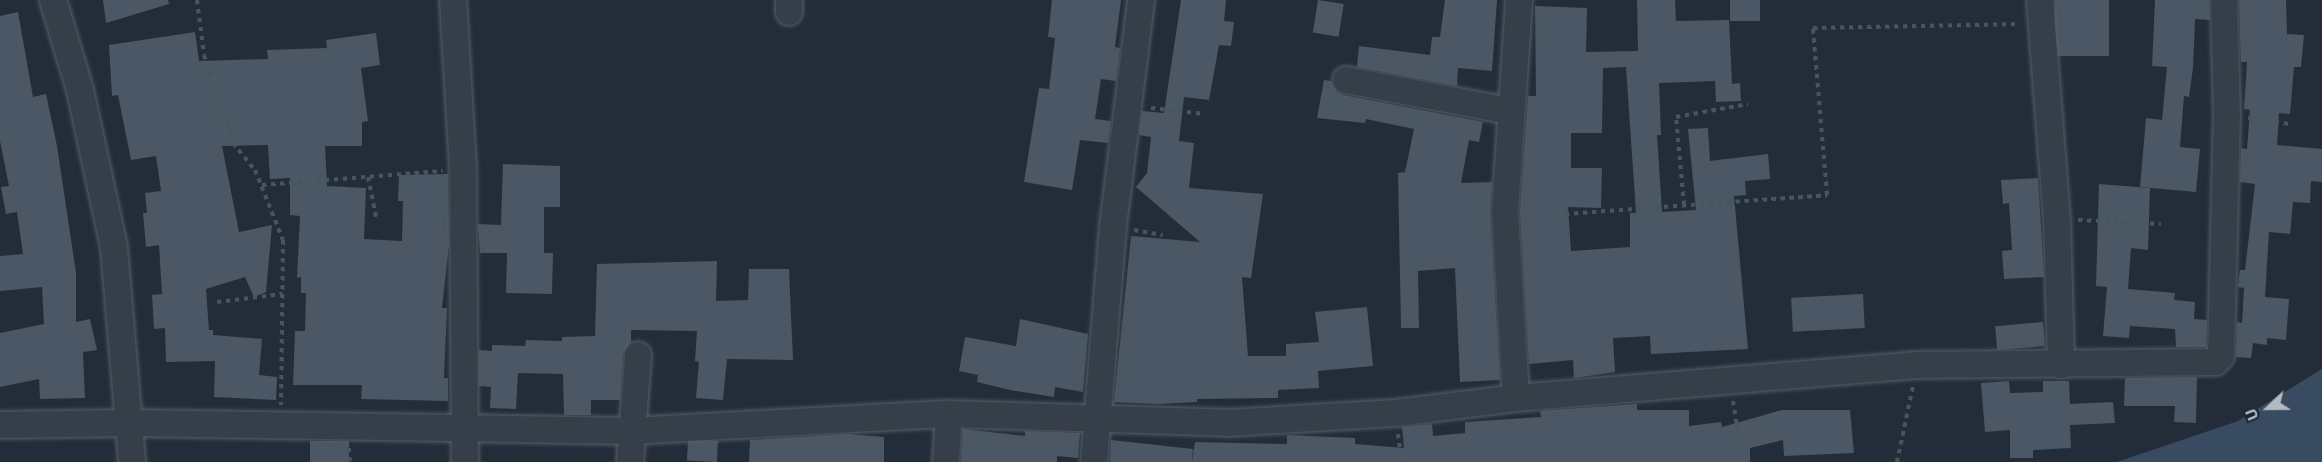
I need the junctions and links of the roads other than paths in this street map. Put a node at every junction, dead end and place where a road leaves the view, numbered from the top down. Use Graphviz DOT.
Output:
graph roads {
  1 [pos="53,0"];
  2 [pos="453,0"];
  3 [pos="1141,0"];
  4 [pos="1519,0"];
  5 [pos="2224,0"];
  6 [pos="2041,12"];
  7 [pos="1346,80"];
  8 [pos="1508,111"];
  9 [pos="638,355"];
  10 [pos="2061,365"];
  11 [pos="1516,398"];
  12 [pos="950,414"];
  13 [pos="1098,419"];
  14 [pos="130,423"];
  15 [pos="0,425"];
  16 [pos="463,428"];
  17 [pos="631,431"];
  18 [pos="132,462"];
  19 [pos="465,462"];
  20 [pos="630,462"];
  21 [pos="946,462"];
  22 [pos="1094,462"];
  1 -- 14 [label="street"];
  2 -- 16 [label="street"];
  3 -- 13 [label="street"];
  4 -- 8 [label="street"];
  5 -- 10 [label="street"];
  6 -- 10 [label="street"];
  7 -- 8 [label="street"];
  8 -- 11 [label="street"];
  9 -- 17 [label="street"];
  10 -- 11 [label="street"];
  11 -- 13 [label="street"];
  12 -- 13 [label="street"];
  12 -- 17 [label="street"];
  12 -- 21 [label="street"];
  13 -- 22 [label="street"];
  14 -- 15 [label="street"];
  14 -- 16 [label="street"];
  14 -- 18 [label="street"];
  16 -- 17 [label="street"];
  16 -- 19 [label="street"];
  17 -- 20 [label="street"];
}
